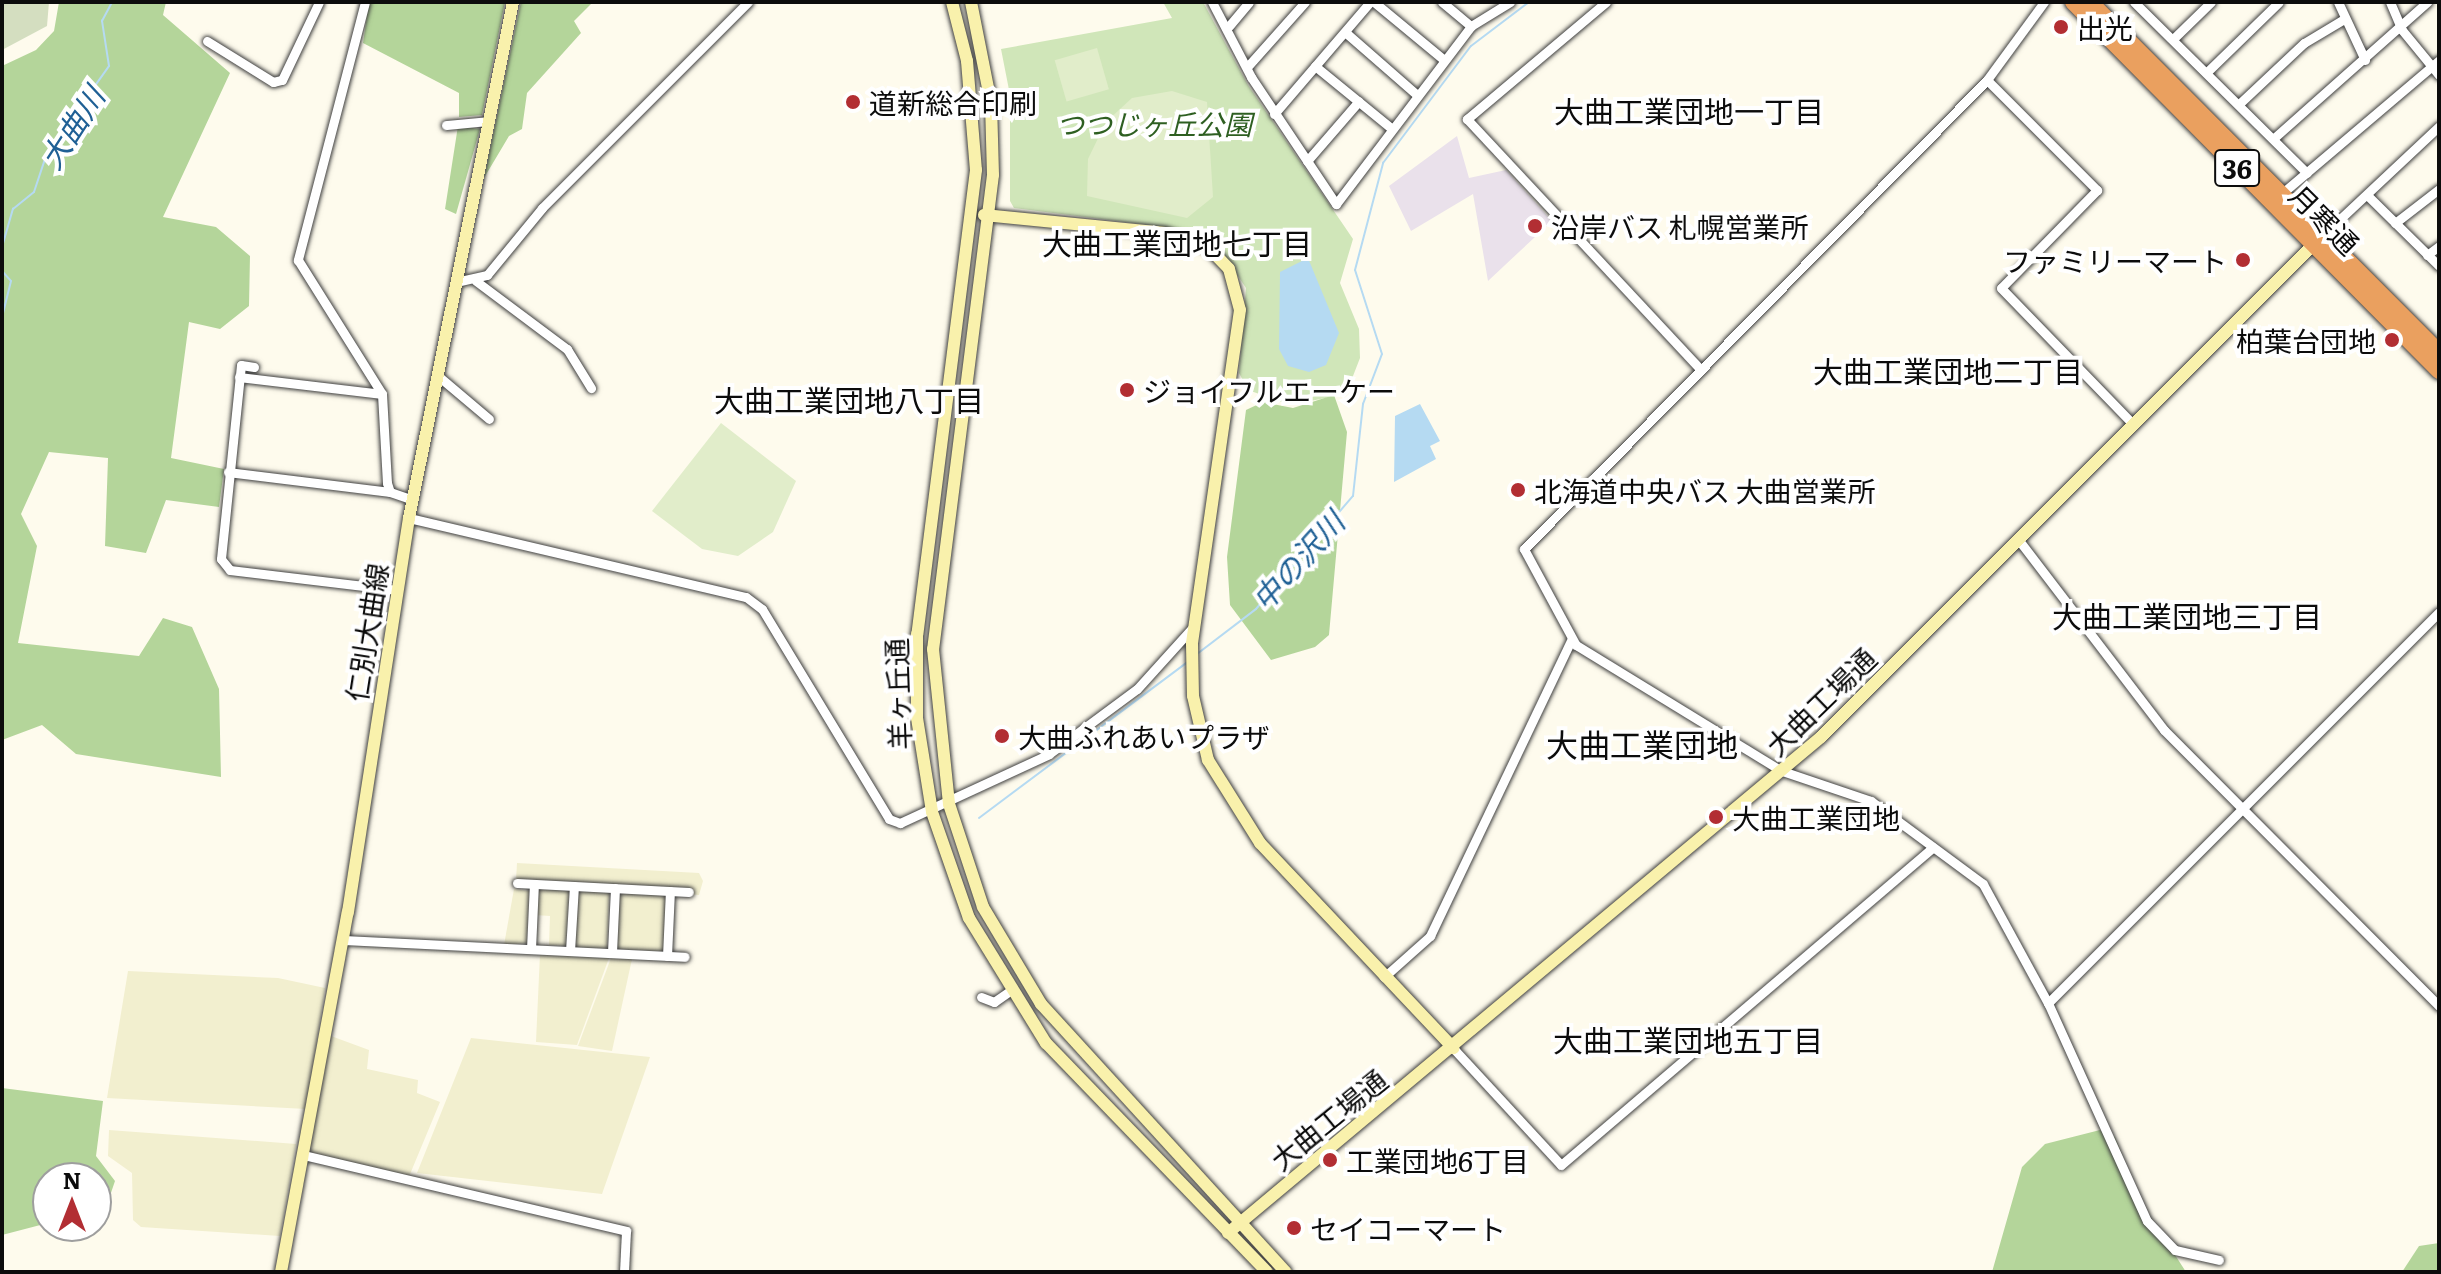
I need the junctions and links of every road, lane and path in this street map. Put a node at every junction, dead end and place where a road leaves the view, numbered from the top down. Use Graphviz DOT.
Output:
graph roads {
  1 [pos="319,2"];
  2 [pos="365,2"];
  3 [pos="513,2"];
  4 [pos="748,2"];
  5 [pos="952,2"];
  6 [pos="971,2"];
  7 [pos="1212,2"];
  8 [pos="1249,2"];
  9 [pos="1305,2"];
  10 [pos="1372,2"];
  11 [pos="1442,2"];
  12 [pos="1510,2"];
  13 [pos="1606,2"];
  14 [pos="2044,2"];
  15 [pos="2073,2"];
  16 [pos="2090,2"];
  17 [pos="2211,2"];
  18 [pos="2279,2"];
  19 [pos="2338,2"];
  20 [pos="2390,2"];
  21 [pos="2427,2"];
  22 [pos="2140,4"];
  23 [pos="2344,19"];
  24 [pos="1229,26"];
  25 [pos="1471,26"];
  26 [pos="2402,30"];
  27 [pos="1345,32"];
  28 [pos="2173,39"];
  29 [pos="207,41"];
  30 [pos="1444,60"];
  31 [pos="2365,60"];
  32 [pos="2435,63"];
  33 [pos="1248,66"];
  34 [pos="1315,66"];
  35 [pos="2207,72"];
  36 [pos="2439,75"];
  37 [pos="1987,80"];
  38 [pos="1417,95"];
  39 [pos="1359,101"];
  40 [pos="2239,104"];
  41 [pos="1274,114"];
  42 [pos="488,121"];
  43 [pos="446,125"];
  44 [pos="2439,126"];
  45 [pos="1391,128"];
  46 [pos="2274,138"];
  47 [pos="1307,161"];
  48 [pos="2307,173"];
  49 [pos="2439,189"];
  50 [pos="2367,195"];
  51 [pos="2276,199"];
  52 [pos="972,215"];
  53 [pos="990,216"];
  54 [pos="2395,223"];
  55 [pos="2319,240"];
  56 [pos="2439,246"];
  57 [pos="2427,255"];
  58 [pos="2439,266"];
  59 [pos="476,281"];
  60 [pos="456,282"];
  61 [pos="2438,364"];
  62 [pos="254,367"];
  63 [pos="1701,370"];
  64 [pos="437,375"];
  65 [pos="239,377"];
  66 [pos="591,388"];
  67 [pos="382,394"];
  68 [pos="489,419"];
  69 [pos="2133,424"];
  70 [pos="228,472"];
  71 [pos="390,492"];
  72 [pos="413,500"];
  73 [pos="409,518"];
  74 [pos="2018,539"];
  75 [pos="397,590"];
  76 [pos="2439,612"];
  77 [pos="1194,626"];
  78 [pos="1571,640"];
  79 [pos="1782,771"];
  80 [pos="949,804"];
  81 [pos="2241,810"];
  82 [pos="932,812"];
  83 [pos="1933,847"];
  84 [pos="517,883"];
  85 [pos="534,884"];
  86 [pos="574,886"];
  87 [pos="615,888"];
  88 [pos="670,891"];
  89 [pos="689,892"];
  90 [pos="343,940"];
  91 [pos="531,949"];
  92 [pos="570,951"];
  93 [pos="612,952"];
  94 [pos="667,956"];
  95 [pos="685,957"];
  96 [pos="1384,977"];
  97 [pos="1010,991"];
  98 [pos="981,997"];
  99 [pos="2048,1003"];
  100 [pos="2439,1006"];
  101 [pos="1453,1048"];
  102 [pos="303,1155"];
  103 [pos="1240,1222"];
  104 [pos="1228,1233"];
  105 [pos="2219,1260"];
  106 [pos="281,1272"];
  107 [pos="624,1272"];
  108 [pos="1267,1272"];
  109 [pos="1286,1272"];
  1 -- 29 [label="street"];
  2 -- 67 [label="street"];
  3 -- 42 [label="main road, 仁別大曲線"];
  4 -- 59 [label="street"];
  5 -- 52 [label="main road, 羊ヶ丘通"];
  6 -- 53 [label="main road, 羊ヶ丘通"];
  7 -- 24 [label="street"];
  8 -- 24 [label="street"];
  9 -- 33 [label="street"];
  10 -- 27 [label="street"];
  10 -- 30 [label="street"];
  11 -- 25 [label="street"];
  12 -- 25 [label="street"];
  13 -- 63 [label="street"];
  14 -- 37 [label="street"];
  15 -- 51 [label="highway, 月寒通 / 36"];
  16 -- 51 [label="highway, 月寒通 / 36"];
  17 -- 28 [label="street"];
  18 -- 35 [label="street"];
  19 -- 23 [label="street"];
  20 -- 26 [label="street"];
  21 -- 26 [label="street"];
  22 -- 28 [label="street"];
  23 -- 31 [label="street"];
  23 -- 40 [label="street"];
  24 -- 33 [label="street"];
  25 -- 30 [label="street"];
  26 -- 31 [label="street"];
  26 -- 32 [label="street"];
  27 -- 34 [label="street"];
  27 -- 38 [label="street"];
  28 -- 35 [label="street"];
  30 -- 38 [label="street"];
  31 -- 46 [label="street"];
  32 -- 36 [label="street"];
  32 -- 48 [label="street"];
  33 -- 41 [label="street"];
  34 -- 39 [label="street"];
  34 -- 41 [label="street"];
  35 -- 40 [label="street"];
  37 -- 63 [label="street"];
  37 -- 69 [label="street"];
  38 -- 45 [label="street"];
  39 -- 45 [label="street"];
  39 -- 47 [label="street"];
  40 -- 46 [label="street"];
  41 -- 47 [label="street"];
  42 -- 43 [label="street"];
  42 -- 60 [label="main road, 仁別大曲線"];
  44 -- 50 [label="street"];
  45 -- 47 [label="street"];
  46 -- 48 [label="street"];
  48 -- 51 [label="street"];
  49 -- 54 [label="street"];
  50 -- 54 [label="street"];
  50 -- 55 [label="street"];
  51 -- 55 [label="highway, 月寒通 / 36"];
  52 -- 53 [label="main road"];
  52 -- 82 [label="main road, 羊ヶ丘通"];
  53 -- 77 [label="main road"];
  53 -- 80 [label="main road, 羊ヶ丘通"];
  54 -- 57 [label="street"];
  55 -- 61 [label="highway, 月寒通 / 36"];
  55 -- 69 [label="main road, 大曲工場通"];
  56 -- 57 [label="street"];
  57 -- 58 [label="street"];
  59 -- 60 [label="street"];
  59 -- 66 [label="street"];
  60 -- 64 [label="main road, 仁別大曲線"];
  62 -- 65 [label="street"];
  63 -- 78 [label="street"];
  64 -- 68 [label="street"];
  64 -- 72 [label="main road, 仁別大曲線"];
  65 -- 67 [label="street"];
  65 -- 70 [label="street"];
  67 -- 71 [label="street"];
  69 -- 74 [label="main road, 大曲工場通"];
  70 -- 71 [label="street"];
  70 -- 75 [label="street"];
  71 -- 72 [label="street"];
  72 -- 73 [label="main road, 仁別大曲線"];
  73 -- 75 [label="main road, 仁別大曲線"];
  73 -- 82 [label="street"];
  74 -- 79 [label="main road, 大曲工場通"];
  74 -- 81 [label="street"];
  75 -- 90 [label="main road, 仁別大曲線"];
  76 -- 81 [label="street"];
  77 -- 80 [label="street"];
  77 -- 96 [label="main road"];
  78 -- 79 [label="street"];
  78 -- 96 [label="street"];
  79 -- 83 [label="street"];
  79 -- 101 [label="main road, 大曲工場通"];
  80 -- 82 [label="street"];
  80 -- 103 [label="main road, 羊ヶ丘通"];
  81 -- 99 [label="street"];
  81 -- 100 [label="street"];
  82 -- 97 [label="main road, 羊ヶ丘通"];
  83 -- 99 [label="street"];
  83 -- 101 [label="street"];
  84 -- 85 [label="street"];
  85 -- 86 [label="street"];
  85 -- 91 [label="street"];
  86 -- 87 [label="street"];
  86 -- 92 [label="street"];
  87 -- 88 [label="street"];
  87 -- 93 [label="street"];
  88 -- 89 [label="street"];
  88 -- 94 [label="street"];
  90 -- 91 [label="street"];
  90 -- 102 [label="main road, 仁別大曲線"];
  91 -- 92 [label="street"];
  92 -- 93 [label="street"];
  93 -- 94 [label="street"];
  94 -- 95 [label="street"];
  96 -- 101 [label="main road"];
  97 -- 98 [label="street"];
  97 -- 104 [label="main road, 羊ヶ丘通"];
  99 -- 105 [label="street"];
  101 -- 103 [label="main road, 大曲工場通"];
  102 -- 106 [label="main road, 仁別大曲線"];
  102 -- 107 [label="street"];
  103 -- 104 [label="main road, 大曲工場通"];
  103 -- 109 [label="main road, 羊ヶ丘通"];
  104 -- 108 [label="main road, 羊ヶ丘通"];
}
